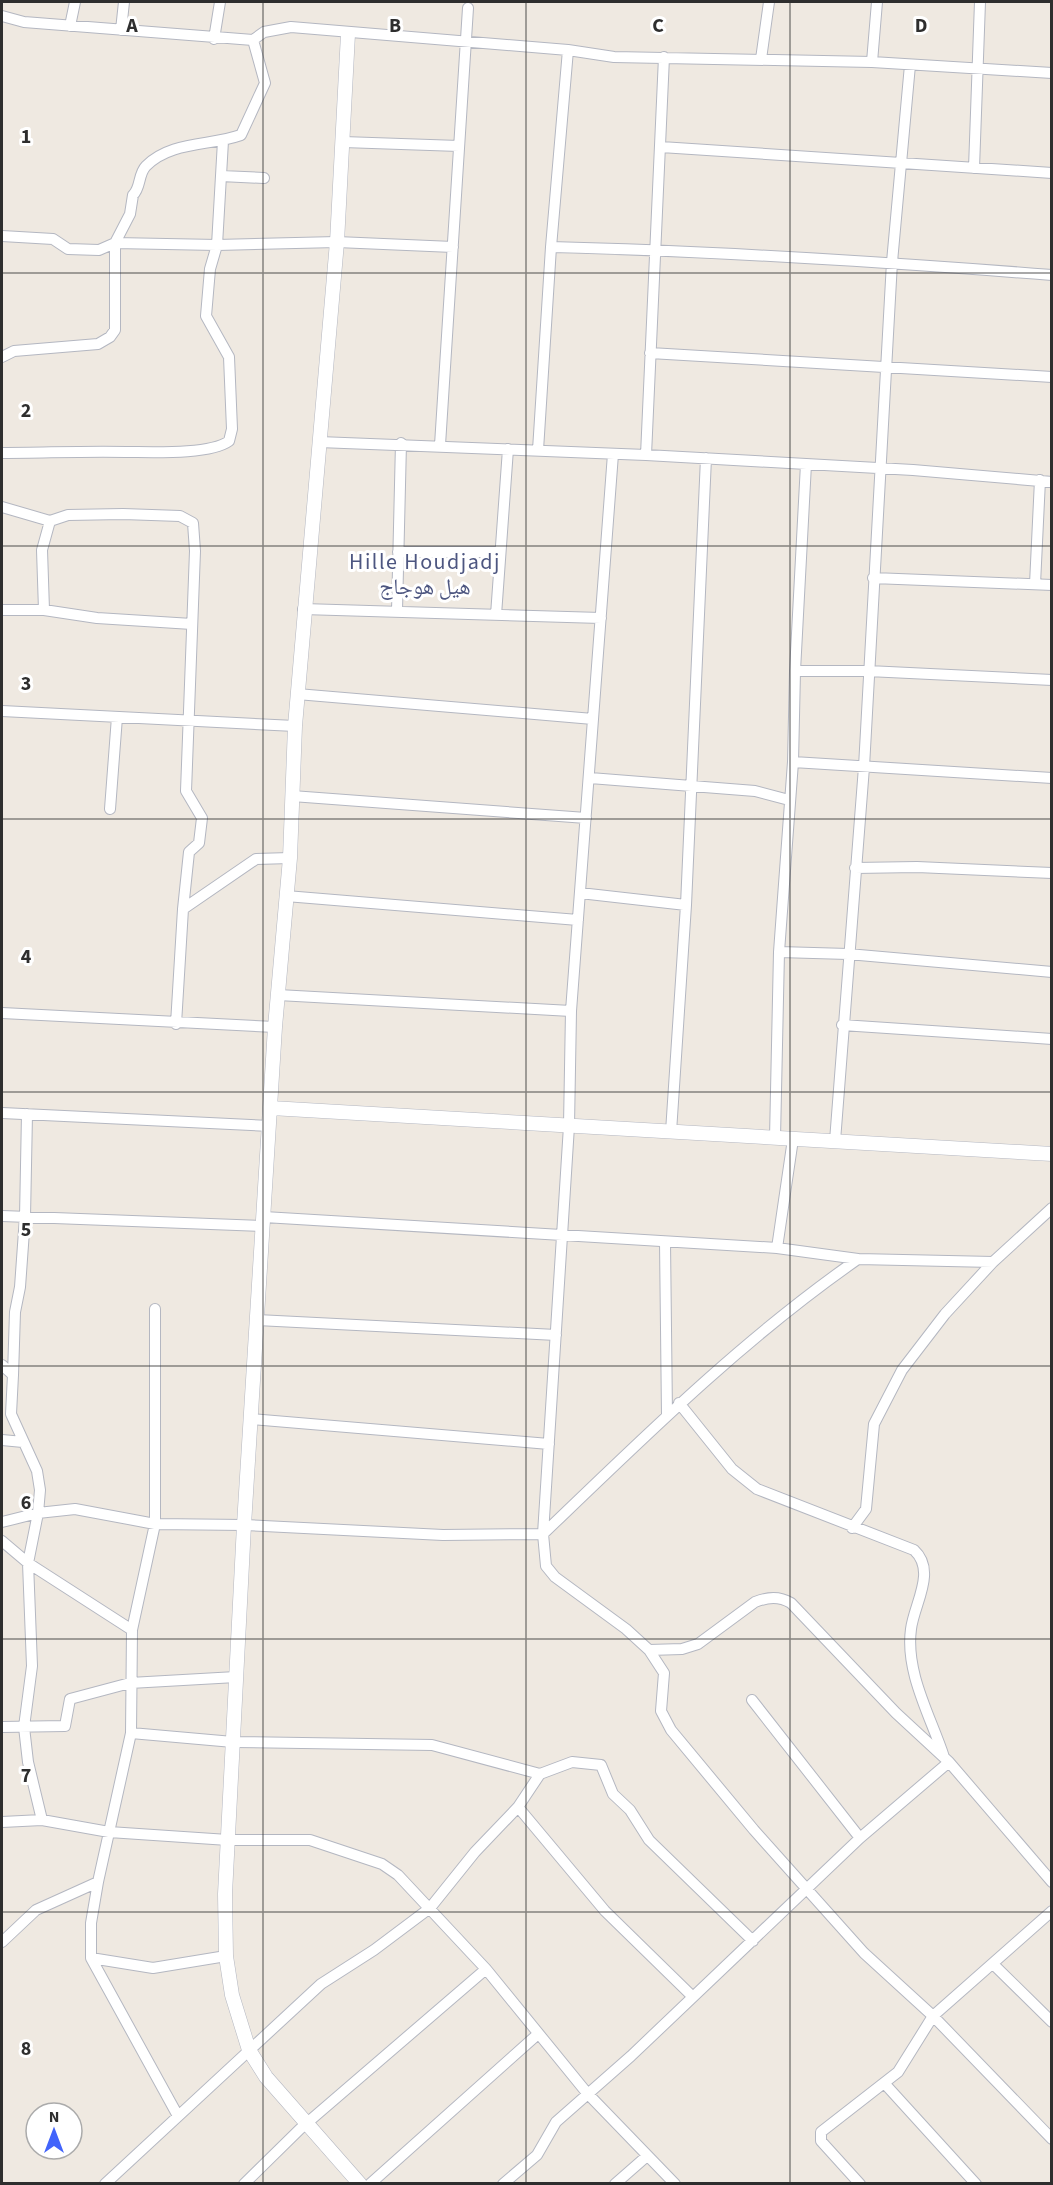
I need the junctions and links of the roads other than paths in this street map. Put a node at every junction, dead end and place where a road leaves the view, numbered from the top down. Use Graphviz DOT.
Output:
graph roads {
  1 [pos="75,2"];
  2 [pos="123,2"];
  3 [pos="219,2"];
  4 [pos="769,2"];
  5 [pos="877,2"];
  6 [pos="980,2"];
  7 [pos="468,8"];
  8 [pos="2,16"];
  9 [pos="70,26"];
  10 [pos="121,30"];
  11 [pos="348,34"];
  12 [pos="214,39"];
  13 [pos="253,40"];
  14 [pos="466,42"];
  15 [pos="568,50"];
  16 [pos="664,57"];
  17 [pos="761,59"];
  18 [pos="872,62"];
  19 [pos="910,65"];
  20 [pos="976,70"];
  21 [pos="1052,73"];
  22 [pos="224,141"];
  23 [pos="343,142"];
  24 [pos="459,146"];
  25 [pos="661,147"];
  26 [pos="901,165"];
  27 [pos="974,168"];
  28 [pos="1052,173"];
  29 [pos="221,176"];
  30 [pos="264,178"];
  31 [pos="2,236"];
  32 [pos="337,242"];
  33 [pos="114,243"];
  34 [pos="217,244"];
  35 [pos="453,247"];
  36 [pos="550,247"];
  37 [pos="655,249"];
  38 [pos="892,262"];
  39 [pos="1052,275"];
  40 [pos="650,353"];
  41 [pos="2,357"];
  42 [pos="886,369"];
  43 [pos="1052,378"];
  44 [pos="319,442"];
  45 [pos="400,443"];
  46 [pos="440,445"];
  47 [pos="508,449"];
  48 [pos="538,450"];
  49 [pos="2,453"];
  50 [pos="613,454"];
  51 [pos="646,455"];
  52 [pos="706,458"];
  53 [pos="806,464"];
  54 [pos="880,468"];
  55 [pos="1046,481"];
  56 [pos="2,507"];
  57 [pos="50,520"];
  58 [pos="398,552"];
  59 [pos="498,552"];
  60 [pos="873,579"];
  61 [pos="1035,584"];
  62 [pos="1052,585"];
  63 [pos="303,609"];
  64 [pos="2,610"];
  65 [pos="44,610"];
  66 [pos="397,611"];
  67 [pos="496,615"];
  68 [pos="601,618"];
  69 [pos="192,624"];
  70 [pos="795,671"];
  71 [pos="868,671"];
  72 [pos="1052,680"];
  73 [pos="297,694"];
  74 [pos="2,711"];
  75 [pos="117,717"];
  76 [pos="593,719"];
  77 [pos="190,722"];
  78 [pos="295,726"];
  79 [pos="794,762"];
  80 [pos="864,767"];
  81 [pos="590,778"];
  82 [pos="1052,778"];
  83 [pos="690,788"];
  84 [pos="292,796"];
  85 [pos="789,800"];
  86 [pos="110,809"];
  87 [pos="586,818"];
  88 [pos="290,858"];
  89 [pos="855,868"];
  90 [pos="1052,873"];
  91 [pos="580,893"];
  92 [pos="286,896"];
  93 [pos="686,905"];
  94 [pos="183,909"];
  95 [pos="578,920"];
  96 [pos="779,952"];
  97 [pos="849,954"];
  98 [pos="1052,972"];
  99 [pos="278,995"];
  100 [pos="571,1011"];
  101 [pos="2,1013"];
  102 [pos="176,1023"];
  103 [pos="842,1025"];
  104 [pos="275,1027"];
  105 [pos="1052,1039"];
  106 [pos="271,1108"];
  107 [pos="2,1113"];
  108 [pos="27,1114"];
  109 [pos="270,1126"];
  110 [pos="569,1126"];
  111 [pos="671,1132"];
  112 [pos="775,1138"];
  113 [pos="793,1139"];
  114 [pos="835,1141"];
  115 [pos="1052,1154"];
  116 [pos="1052,1208"];
  117 [pos="2,1216"];
  118 [pos="25,1217"];
  119 [pos="264,1222"];
  120 [pos="562,1236"];
  121 [pos="665,1242"];
  122 [pos="777,1248"];
  123 [pos="858,1259"];
  124 [pos="993,1263"];
  125 [pos="155,1309"];
  126 [pos="2,1312"];
  127 [pos="15,1312"];
  128 [pos="257,1320"];
  129 [pos="556,1335"];
  130 [pos="2,1365"];
  131 [pos="13,1375"];
  132 [pos="679,1403"];
  133 [pos="667,1415"];
  134 [pos="250,1419"];
  135 [pos="2,1440"];
  136 [pos="23,1442"];
  137 [pos="549,1444"];
  138 [pos="38,1513"];
  139 [pos="2,1522"];
  140 [pos="154,1524"];
  141 [pos="244,1525"];
  142 [pos="852,1528"];
  143 [pos="543,1534"];
  144 [pos="2,1541"];
  145 [pos="28,1563"];
  146 [pos="132,1630"];
  147 [pos="649,1650"];
  148 [pos="236,1677"];
  149 [pos="130,1683"];
  150 [pos="752,1700"];
  151 [pos="2,1727"];
  152 [pos="24,1727"];
  153 [pos="131,1733"];
  154 [pos="233,1742"];
  155 [pos="947,1760"];
  156 [pos="540,1774"];
  157 [pos="518,1807"];
  158 [pos="42,1820"];
  159 [pos="2,1822"];
  160 [pos="109,1832"];
  161 [pos="860,1838"];
  162 [pos="228,1839"];
  163 [pos="98,1882"];
  164 [pos="1052,1882"];
  165 [pos="807,1890"];
  166 [pos="430,1908"];
  167 [pos="1052,1911"];
  168 [pos="753,1941"];
  169 [pos="2,1942"];
  170 [pos="226,1956"];
  171 [pos="92,1958"];
  172 [pos="993,1964"];
  173 [pos="486,1969"];
  174 [pos="693,1998"];
  175 [pos="933,2016"];
  176 [pos="1052,2022"];
  177 [pos="538,2034"];
  178 [pos="249,2050"];
  179 [pos="885,2084"];
  180 [pos="587,2093"];
  181 [pos="178,2116"];
  182 [pos="308,2124"];
  183 [pos="1052,2139"];
  184 [pos="647,2156"];
  185 [pos="105,2184"];
  186 [pos="244,2184"];
  187 [pos="360,2184"];
  188 [pos="370,2184"];
  189 [pos="503,2184"];
  190 [pos="615,2184"];
  191 [pos="675,2184"];
  192 [pos="860,2184"];
  193 [pos="976,2184"];
  1 -- 9 [label="street"];
  2 -- 10 [label="street"];
  3 -- 12 [label="street"];
  4 -- 17 [label="street"];
  5 -- 18 [label="street"];
  6 -- 20 [label="street"];
  7 -- 14 [label="street"];
  8 -- 9 [label="street"];
  9 -- 10 [label="street"];
  10 -- 12 [label="street"];
  11 -- 13 [label="street"];
  11 -- 14 [label="street"];
  11 -- 23 [label="street"];
  12 -- 13 [label="street"];
  13 -- 22 [label="street"];
  14 -- 15 [label="street"];
  14 -- 24 [label="street"];
  15 -- 16 [label="street"];
  15 -- 36 [label="street"];
  16 -- 17 [label="street"];
  16 -- 25 [label="street"];
  17 -- 18 [label="street"];
  18 -- 19 [label="street"];
  19 -- 20 [label="street"];
  19 -- 26 [label="street"];
  20 -- 21 [label="street"];
  20 -- 27 [label="street"];
  22 -- 29 [label="street"];
  22 -- 33 [label="street"];
  23 -- 24 [label="street"];
  23 -- 32 [label="street"];
  24 -- 35 [label="street"];
  25 -- 26 [label="street"];
  25 -- 37 [label="street"];
  26 -- 27 [label="street"];
  26 -- 38 [label="street"];
  27 -- 28 [label="street"];
  29 -- 30 [label="street"];
  29 -- 34 [label="street"];
  31 -- 33 [label="street"];
  32 -- 34 [label="street"];
  32 -- 35 [label="street"];
  32 -- 44 [label="street"];
  33 -- 34 [label="street"];
  33 -- 41 [label="street"];
  34 -- 49 [label="street"];
  35 -- 46 [label="street"];
  36 -- 37 [label="street"];
  36 -- 48 [label="street"];
  37 -- 38 [label="street"];
  37 -- 40 [label="street"];
  38 -- 39 [label="street"];
  38 -- 42 [label="street"];
  40 -- 42 [label="street"];
  40 -- 51 [label="street"];
  42 -- 43 [label="street"];
  42 -- 54 [label="street"];
  44 -- 45 [label="street"];
  44 -- 63 [label="street"];
  45 -- 46 [label="street"];
  45 -- 58 [label="street"];
  46 -- 47 [label="street"];
  47 -- 48 [label="street"];
  47 -- 59 [label="street"];
  48 -- 50 [label="street"];
  50 -- 51 [label="street"];
  50 -- 68 [label="street"];
  51 -- 52 [label="street"];
  52 -- 53 [label="street"];
  52 -- 83 [label="street"];
  53 -- 54 [label="street"];
  53 -- 70 [label="street"];
  54 -- 55 [label="street"];
  54 -- 60 [label="street"];
  55 -- 61 [label="street"];
  56 -- 57 [label="street"];
  57 -- 65 [label="street"];
  57 -- 69 [label="street"];
  58 -- 59 [label="street"];
  58 -- 66 [label="street"];
  59 -- 67 [label="street"];
  60 -- 61 [label="street"];
  60 -- 71 [label="street"];
  61 -- 62 [label="street"];
  63 -- 66 [label="street"];
  63 -- 73 [label="street"];
  64 -- 65 [label="street"];
  65 -- 69 [label="street"];
  66 -- 67 [label="street"];
  67 -- 68 [label="street"];
  68 -- 76 [label="street"];
  69 -- 77 [label="street"];
  70 -- 71 [label="street"];
  70 -- 79 [label="street"];
  71 -- 72 [label="street"];
  71 -- 80 [label="street"];
  73 -- 76 [label="street"];
  73 -- 78 [label="street"];
  74 -- 75 [label="street"];
  75 -- 77 [label="street"];
  75 -- 86 [label="street"];
  76 -- 81 [label="street"];
  77 -- 78 [label="street"];
  77 -- 94 [label="street"];
  78 -- 84 [label="street"];
  79 -- 80 [label="street"];
  79 -- 85 [label="street"];
  80 -- 82 [label="street"];
  80 -- 89 [label="street"];
  81 -- 83 [label="street"];
  81 -- 87 [label="street"];
  83 -- 85 [label="street"];
  83 -- 93 [label="street"];
  84 -- 87 [label="street"];
  84 -- 88 [label="street"];
  85 -- 96 [label="street"];
  87 -- 91 [label="street"];
  88 -- 92 [label="street"];
  88 -- 94 [label="street"];
  89 -- 90 [label="street"];
  89 -- 97 [label="street"];
  91 -- 93 [label="street"];
  91 -- 95 [label="street"];
  92 -- 95 [label="street"];
  92 -- 99 [label="street"];
  93 -- 111 [label="street"];
  94 -- 102 [label="street"];
  95 -- 100 [label="street"];
  96 -- 97 [label="street"];
  96 -- 112 [label="street"];
  97 -- 98 [label="street"];
  97 -- 103 [label="street"];
  99 -- 100 [label="street"];
  99 -- 104 [label="street"];
  100 -- 110 [label="street"];
  101 -- 102 [label="street"];
  102 -- 104 [label="street"];
  103 -- 105 [label="street"];
  103 -- 114 [label="street"];
  104 -- 106 [label="street"];
  106 -- 109 [label="street"];
  106 -- 110 [label="street"];
  107 -- 108 [label="street"];
  108 -- 109 [label="street"];
  108 -- 118 [label="street"];
  109 -- 119 [label="street"];
  110 -- 111 [label="street"];
  110 -- 120 [label="street"];
  111 -- 112 [label="street"];
  112 -- 113 [label="street"];
  113 -- 114 [label="street"];
  113 -- 122 [label="street"];
  114 -- 115 [label="street"];
  116 -- 124 [label="street"];
  117 -- 118 [label="street"];
  118 -- 119 [label="street"];
  118 -- 127 [label="street"];
  119 -- 120 [label="street"];
  119 -- 128 [label="street"];
  120 -- 121 [label="street"];
  120 -- 129 [label="street"];
  121 -- 122 [label="street"];
  121 -- 133 [label="street"];
  122 -- 123 [label="street"];
  123 -- 124 [label="street"];
  123 -- 132 [label="street"];
  124 -- 142 [label="street"];
  125 -- 140 [label="street"];
  126 -- 127 [label="street"];
  127 -- 131 [label="street"];
  128 -- 129 [label="street"];
  128 -- 134 [label="street"];
  129 -- 137 [label="street"];
  130 -- 131 [label="street"];
  131 -- 136 [label="street"];
  132 -- 133 [label="street"];
  132 -- 142 [label="street"];
  133 -- 143 [label="street"];
  134 -- 137 [label="street"];
  134 -- 141 [label="street"];
  135 -- 136 [label="street"];
  136 -- 138 [label="street"];
  137 -- 143 [label="street"];
  138 -- 139 [label="street"];
  138 -- 140 [label="street"];
  138 -- 145 [label="street"];
  140 -- 141 [label="street"];
  140 -- 146 [label="street"];
  141 -- 143 [label="street"];
  141 -- 148 [label="street"];
  142 -- 155 [label="street"];
  143 -- 147 [label="street"];
  144 -- 145 [label="street"];
  145 -- 146 [label="street"];
  145 -- 152 [label="street"];
  146 -- 149 [label="street"];
  147 -- 155 [label="street"];
  147 -- 165 [label="street"];
  148 -- 149 [label="street"];
  148 -- 154 [label="street"];
  149 -- 152 [label="street"];
  149 -- 153 [label="street"];
  150 -- 161 [label="street"];
  151 -- 152 [label="street"];
  152 -- 158 [label="street"];
  153 -- 154 [label="street"];
  153 -- 160 [label="street"];
  154 -- 156 [label="street"];
  154 -- 162 [label="street"];
  155 -- 161 [label="street"];
  155 -- 164 [label="street"];
  156 -- 157 [label="street"];
  156 -- 168 [label="street"];
  157 -- 166 [label="street"];
  157 -- 174 [label="street"];
  158 -- 159 [label="street"];
  158 -- 160 [label="street"];
  160 -- 162 [label="street"];
  160 -- 163 [label="street"];
  161 -- 165 [label="street"];
  162 -- 166 [label="street"];
  162 -- 170 [label="street"];
  163 -- 169 [label="street"];
  163 -- 171 [label="street"];
  165 -- 168 [label="street"];
  165 -- 175 [label="street"];
  166 -- 173 [label="street"];
  166 -- 178 [label="street"];
  167 -- 172 [label="street"];
  168 -- 174 [label="street"];
  170 -- 171 [label="street"];
  170 -- 178 [label="street"];
  171 -- 181 [label="street"];
  172 -- 175 [label="street"];
  172 -- 176 [label="street"];
  173 -- 177 [label="street"];
  173 -- 182 [label="street"];
  174 -- 180 [label="street"];
  175 -- 179 [label="street"];
  175 -- 183 [label="street"];
  177 -- 180 [label="street"];
  177 -- 188 [label="street"];
  178 -- 181 [label="street"];
  178 -- 182 [label="street"];
  179 -- 192 [label="street"];
  179 -- 193 [label="street"];
  180 -- 184 [label="street"];
  180 -- 189 [label="street"];
  181 -- 185 [label="street"];
  182 -- 186 [label="street"];
  182 -- 187 [label="street"];
  184 -- 190 [label="street"];
  184 -- 191 [label="street"];
}
